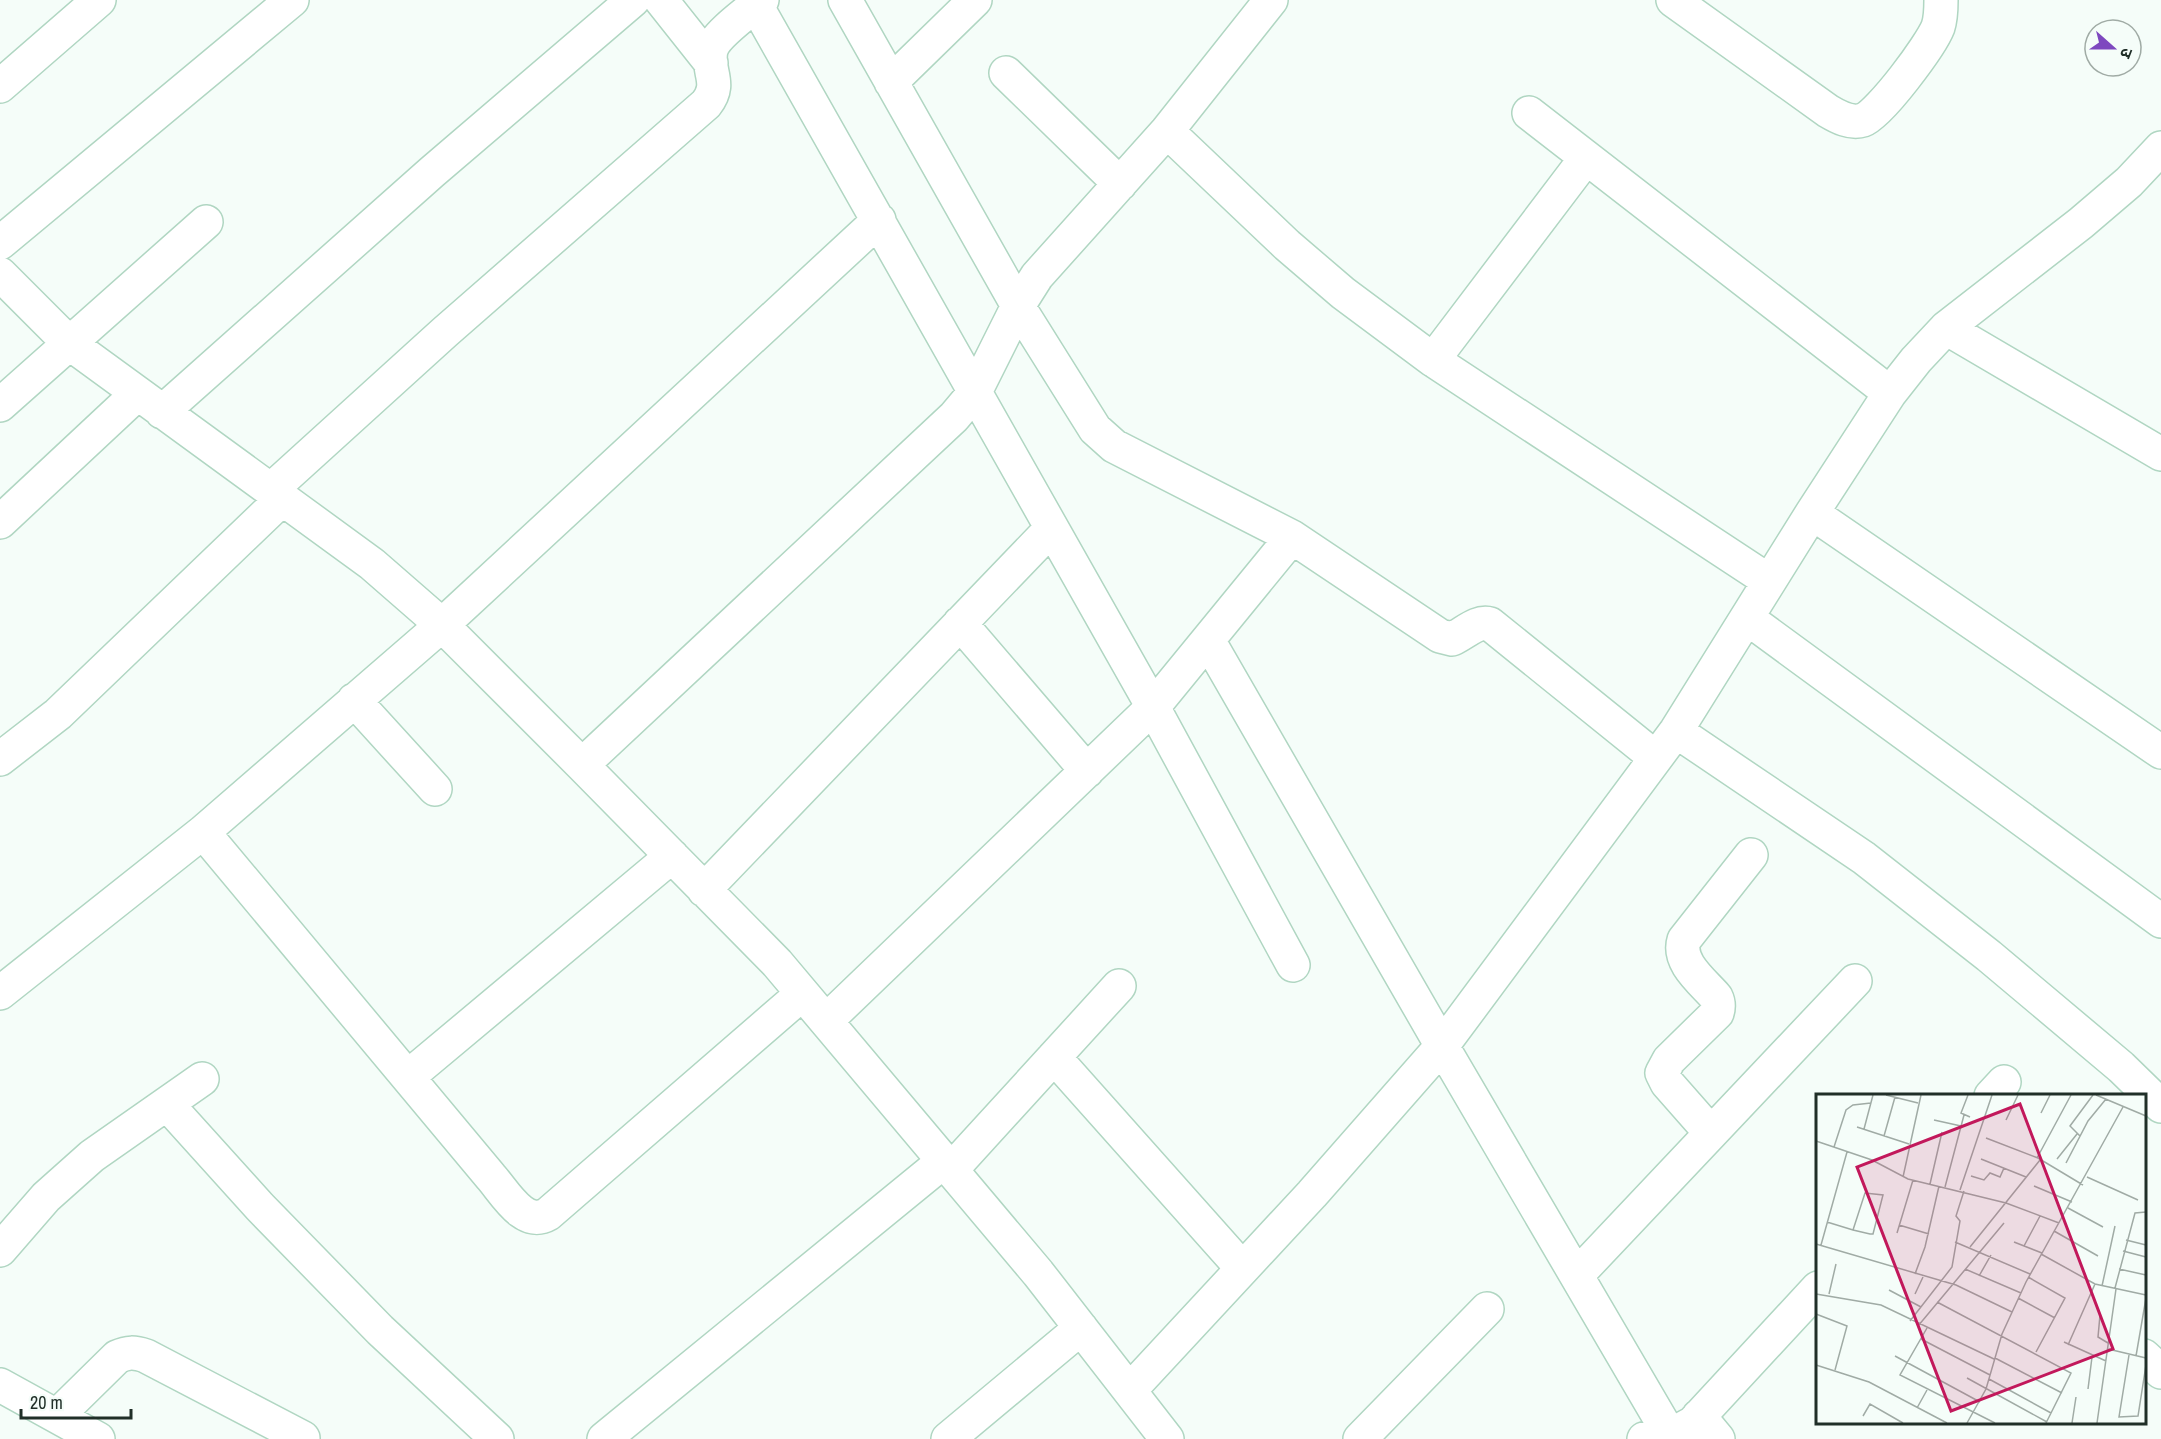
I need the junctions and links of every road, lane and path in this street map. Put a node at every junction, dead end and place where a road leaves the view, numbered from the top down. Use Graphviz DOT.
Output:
graph roads {
  1 [pos="99,0"];
  2 [pos="292,0"];
  3 [pos="633,0"];
  4 [pos="661,0"];
  5 [pos="845,0"];
  6 [pos="975,0"];
  7 [pos="1271,0"];
  8 [pos="1673,0"];
  9 [pos="1941,0"];
  10 [pos="759,2"];
  11 [pos="711,63"];
  12 [pos="1006,73"];
  13 [pos="891,82"];
  14 [pos="0,86"];
  15 [pos="1529,113"];
  16 [pos="1167,131"];
  17 [pos="2161,148"];
  18 [pos="1586,158"];
  19 [pos="1120,184"];
  20 [pos="879,220"];
  21 [pos="206,222"];
  22 [pos="0,243"];
  23 [pos="0,274"];
  24 [pos="1018,306"];
  25 [pos="1946,328"];
  26 [pos="69,343"];
  27 [pos="1433,360"];
  28 [pos="975,392"];
  29 [pos="1890,393"];
  30 [pos="149,403"];
  31 [pos="0,405"];
  32 [pos="2161,454"];
  33 [pos="277,494"];
  34 [pos="1812,513"];
  35 [pos="0,522"];
  36 [pos="1051,529"];
  37 [pos="1292,537"];
  38 [pos="1769,581"];
  39 [pos="1747,618"];
  40 [pos="960,623"];
  41 [pos="442,625"];
  42 [pos="1208,640"];
  43 [pos="354,700"];
  44 [pos="1153,707"];
  45 [pos="1676,731"];
  46 [pos="2161,752"];
  47 [pos="1656,758"];
  48 [pos="0,759"];
  49 [pos="582,765"];
  50 [pos="1087,771"];
  51 [pos="435,789"];
  52 [pos="203,832"];
  53 [pos="1751,855"];
  54 [pos="672,856"];
  55 [pos="704,890"];
  56 [pos="2161,921"];
  57 [pos="1293,965"];
  58 [pos="1854,981"];
  59 [pos="1119,986"];
  60 [pos="0,993"];
  61 [pos="802,994"];
  62 [pos="826,1021"];
  63 [pos="1442,1046"];
  64 [pos="1054,1057"];
  65 [pos="409,1076"];
  66 [pos="202,1079"];
  67 [pos="167,1104"];
  68 [pos="2161,1106"];
  69 [pos="1711,1133"];
  70 [pos="947,1166"];
  71 [pos="1,1247"];
  72 [pos="1242,1268"];
  73 [pos="1577,1275"];
  74 [pos="1816,1291"];
  75 [pos="1487,1309"];
  76 [pos="1081,1328"];
  77 [pos="2146,1357"];
  78 [pos="2161,1372"];
  79 [pos="1130,1390"];
  80 [pos="5,1397"];
  81 [pos="57,1416"];
  82 [pos="1708,1428"];
  83 [pos="1656,1436"];
  84 [pos="303,1438"];
  85 [pos="98,1439"];
  86 [pos="498,1439"];
  87 [pos="604,1439"];
  88 [pos="948,1439"];
  89 [pos="1167,1439"];
  90 [pos="1360,1439"];
  1 -- 14 [label="street"];
  2 -- 22 [label="street"];
  3 -- 30 [label="street"];
  4 -- 11 [label="street"];
  5 -- 13 [label="street"];
  6 -- 13 [label="street"];
  7 -- 16 [label="street"];
  8 -- 9 [label="street"];
  10 -- 11 [label="street"];
  10 -- 20 [label="street"];
  11 -- 33 [label="street"];
  12 -- 19 [label="street"];
  13 -- 24 [label="street"];
  15 -- 18 [label="street"];
  16 -- 19 [label="street"];
  16 -- 27 [label="street"];
  17 -- 25 [label="street"];
  18 -- 27 [label="street"];
  18 -- 29 [label="street"];
  19 -- 24 [label="street"];
  20 -- 28 [label="street"];
  20 -- 41 [label="street"];
  21 -- 26 [label="street"];
  23 -- 26 [label="street"];
  24 -- 28 [label="street"];
  24 -- 37 [label="street"];
  25 -- 29 [label="street"];
  25 -- 32 [label="street"];
  26 -- 30 [label="street"];
  26 -- 31 [label="street"];
  27 -- 38 [label="street"];
  28 -- 36 [label="street"];
  28 -- 49 [label="street"];
  29 -- 34 [label="street"];
  30 -- 33 [label="street"];
  30 -- 35 [label="street"];
  33 -- 41 [label="street"];
  33 -- 48 [label="street"];
  34 -- 38 [label="street"];
  34 -- 46 [label="street"];
  36 -- 40 [label="street"];
  36 -- 44 [label="street"];
  37 -- 42 [label="street"];
  37 -- 47 [label="street"];
  38 -- 39 [label="street"];
  39 -- 45 [label="street"];
  39 -- 56 [label="street"];
  40 -- 50 [label="street"];
  40 -- 55 [label="street"];
  41 -- 43 [label="street"];
  41 -- 49 [label="street"];
  42 -- 44 [label="street"];
  42 -- 63 [label="street"];
  43 -- 51 [label="street"];
  43 -- 52 [label="street"];
  44 -- 50 [label="street"];
  44 -- 57 [label="street"];
  45 -- 47 [label="street"];
  45 -- 68 [label="street"];
  47 -- 63 [label="street"];
  49 -- 54 [label="street"];
  50 -- 62 [label="street"];
  52 -- 60 [label="street"];
  52 -- 65 [label="street"];
  53 -- 69 [label="street"];
  54 -- 55 [label="street"];
  54 -- 65 [label="street"];
  55 -- 61 [label="street"];
  58 -- 69 [label="street"];
  59 -- 64 [label="street"];
  61 -- 62 [label="street"];
  61 -- 65 [label="street"];
  62 -- 70 [label="street"];
  63 -- 72 [label="street"];
  63 -- 73 [label="street"];
  64 -- 70 [label="street"];
  64 -- 72 [label="street"];
  66 -- 67 [label="street"];
  67 -- 71 [label="street"];
  67 -- 86 [label="street"];
  69 -- 73 [label="street"];
  70 -- 76 [label="street"];
  70 -- 87 [label="street"];
  72 -- 79 [label="street"];
  73 -- 83 [label="street"];
  74 -- 82 [label="street"];
  75 -- 90 [label="street"];
  76 -- 79 [label="street"];
  76 -- 88 [label="street"];
  77 -- 78 [label="street"];
  79 -- 89 [label="street"];
  80 -- 81 [label="street"];
  81 -- 84 [label="street"];
  81 -- 85 [label="street"];
  82 -- 83 [label="street"];
}
